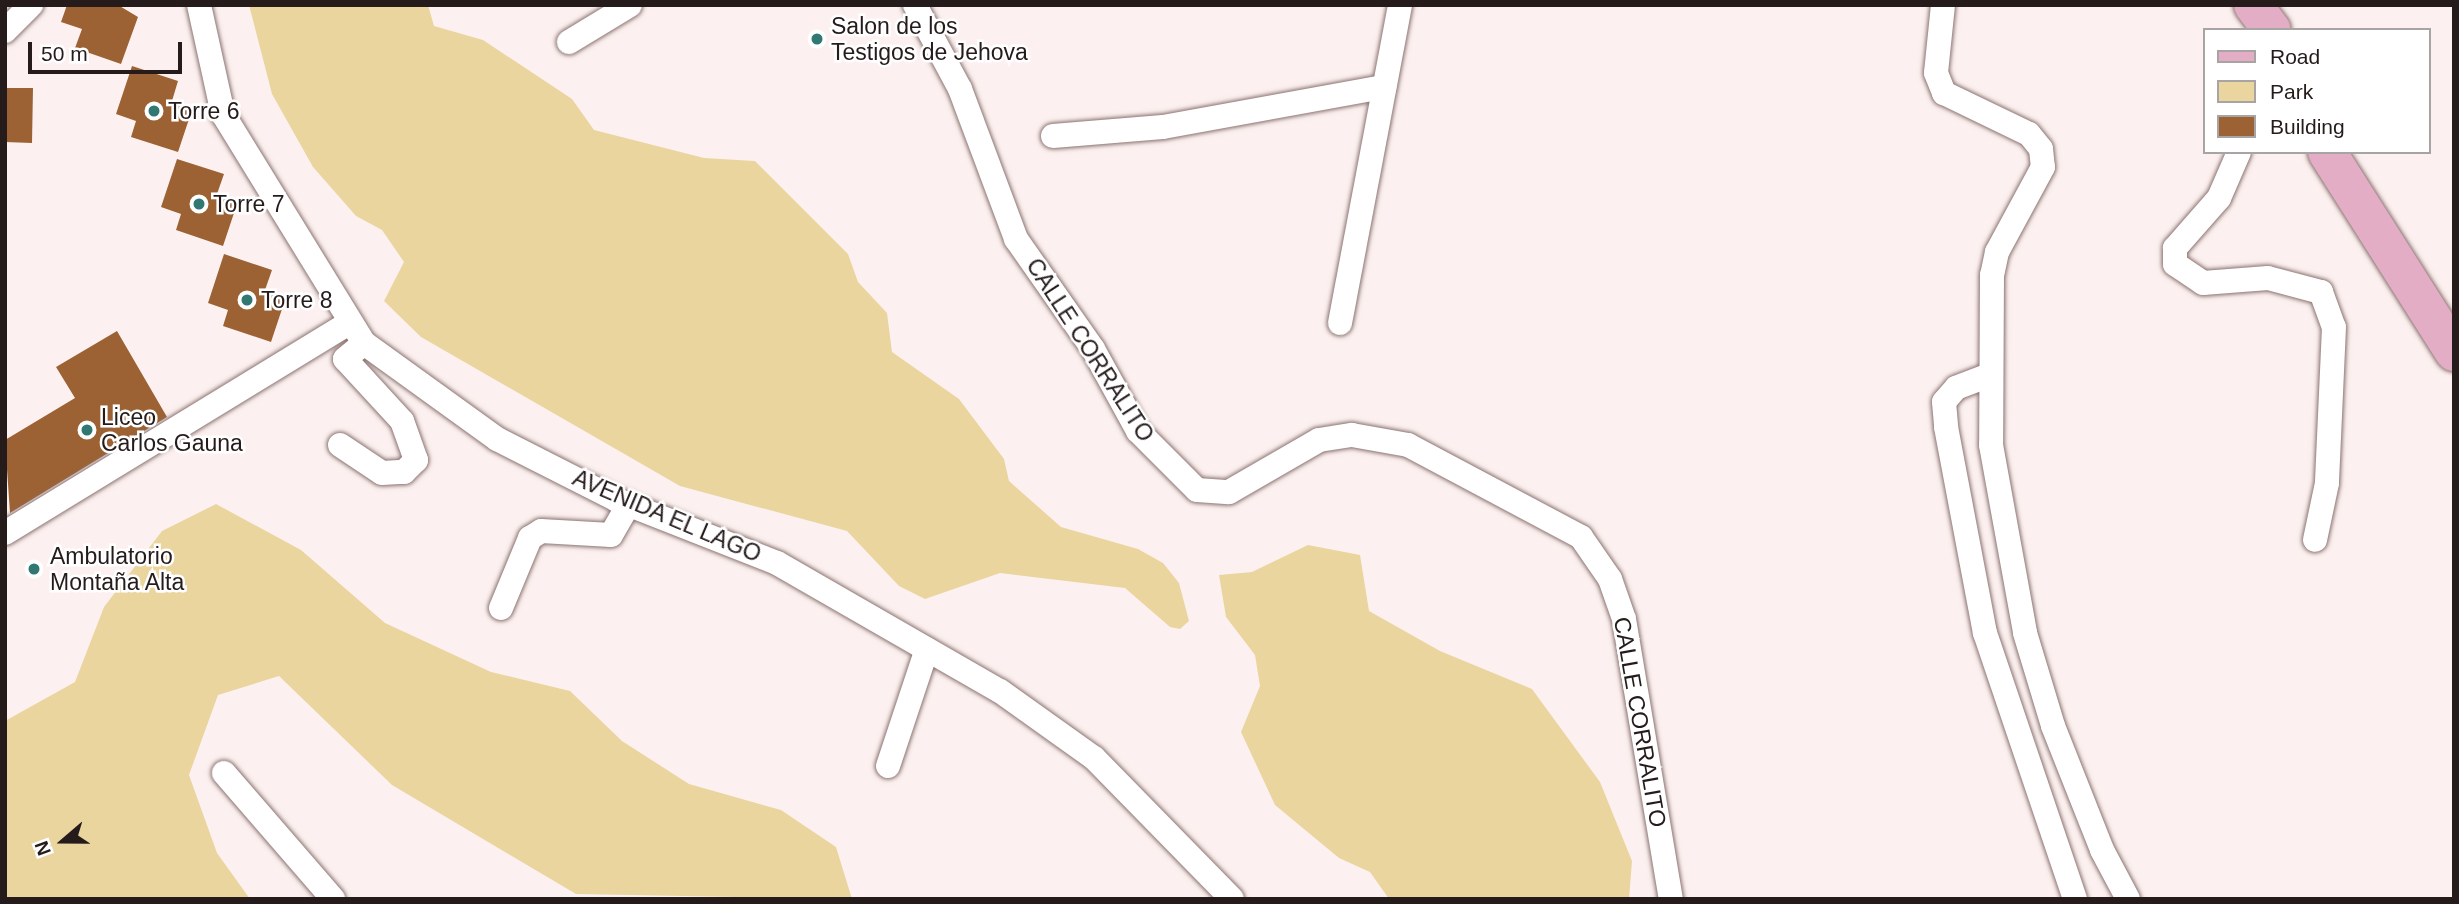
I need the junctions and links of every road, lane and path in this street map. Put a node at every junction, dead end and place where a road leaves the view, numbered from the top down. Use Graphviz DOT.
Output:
graph roads {
  1 [pos="31,5"];
  2 [pos="199,5"];
  3 [pos="630,5"];
  4 [pos="915,5"];
  5 [pos="1400,5"];
  6 [pos="1943,5"];
  7 [pos="2224,5"];
  8 [pos="2253,5"];
  9 [pos="2262,5"];
  10 [pos="2241,28"];
  11 [pos="2270,28"];
  12 [pos="2271,28"];
  13 [pos="5,31"];
  14 [pos="569,42"];
  15 [pos="1384,87"];
  16 [pos="1053,136"];
  17 [pos="2238,154"];
  18 [pos="2328,154"];
  19 [pos="2352,154"];
  20 [pos="2454,317"];
  21 [pos="1340,323"];
  22 [pos="356,334"];
  23 [pos="2454,352"];
  24 [pos="1987,376"];
  25 [pos="340,445"];
  26 [pos="629,504"];
  27 [pos="5,533"];
  28 [pos="2315,540"];
  29 [pos="501,608"];
  30 [pos="927,649"];
  31 [pos="888,765"];
  32 [pos="223,773"];
  33 [pos="333,899"];
  34 [pos="1232,899"];
  35 [pos="1671,899"];
  36 [pos="2075,899"];
  37 [pos="2128,899"];
  1 -- 13 [label="street"];
  2 -- 22 [label="street, AVENIDA EL LAGO"];
  3 -- 14 [label="street"];
  4 -- 35 [label="street, CALLE CORRALITO"];
  5 -- 15 [label="street"];
  6 -- 24 [label="street"];
  7 -- 10 [label="main road"];
  8 -- 11 [label="main road"];
  9 -- 12 [label="street"];
  15 -- 16 [label="street"];
  15 -- 21 [label="street"];
  17 -- 28 [label="street"];
  18 -- 23 [label="main road"];
  19 -- 20 [label="main road"];
  22 -- 25 [label="street"];
  22 -- 26 [label="street, AVENIDA EL LAGO"];
  22 -- 27 [label="street"];
  24 -- 36 [label="street"];
  24 -- 37 [label="street"];
  26 -- 29 [label="street"];
  26 -- 30 [label="street, AVENIDA EL LAGO"];
  30 -- 31 [label="street"];
  30 -- 34 [label="street, AVENIDA EL LAGO"];
  32 -- 33 [label="street"];
}
